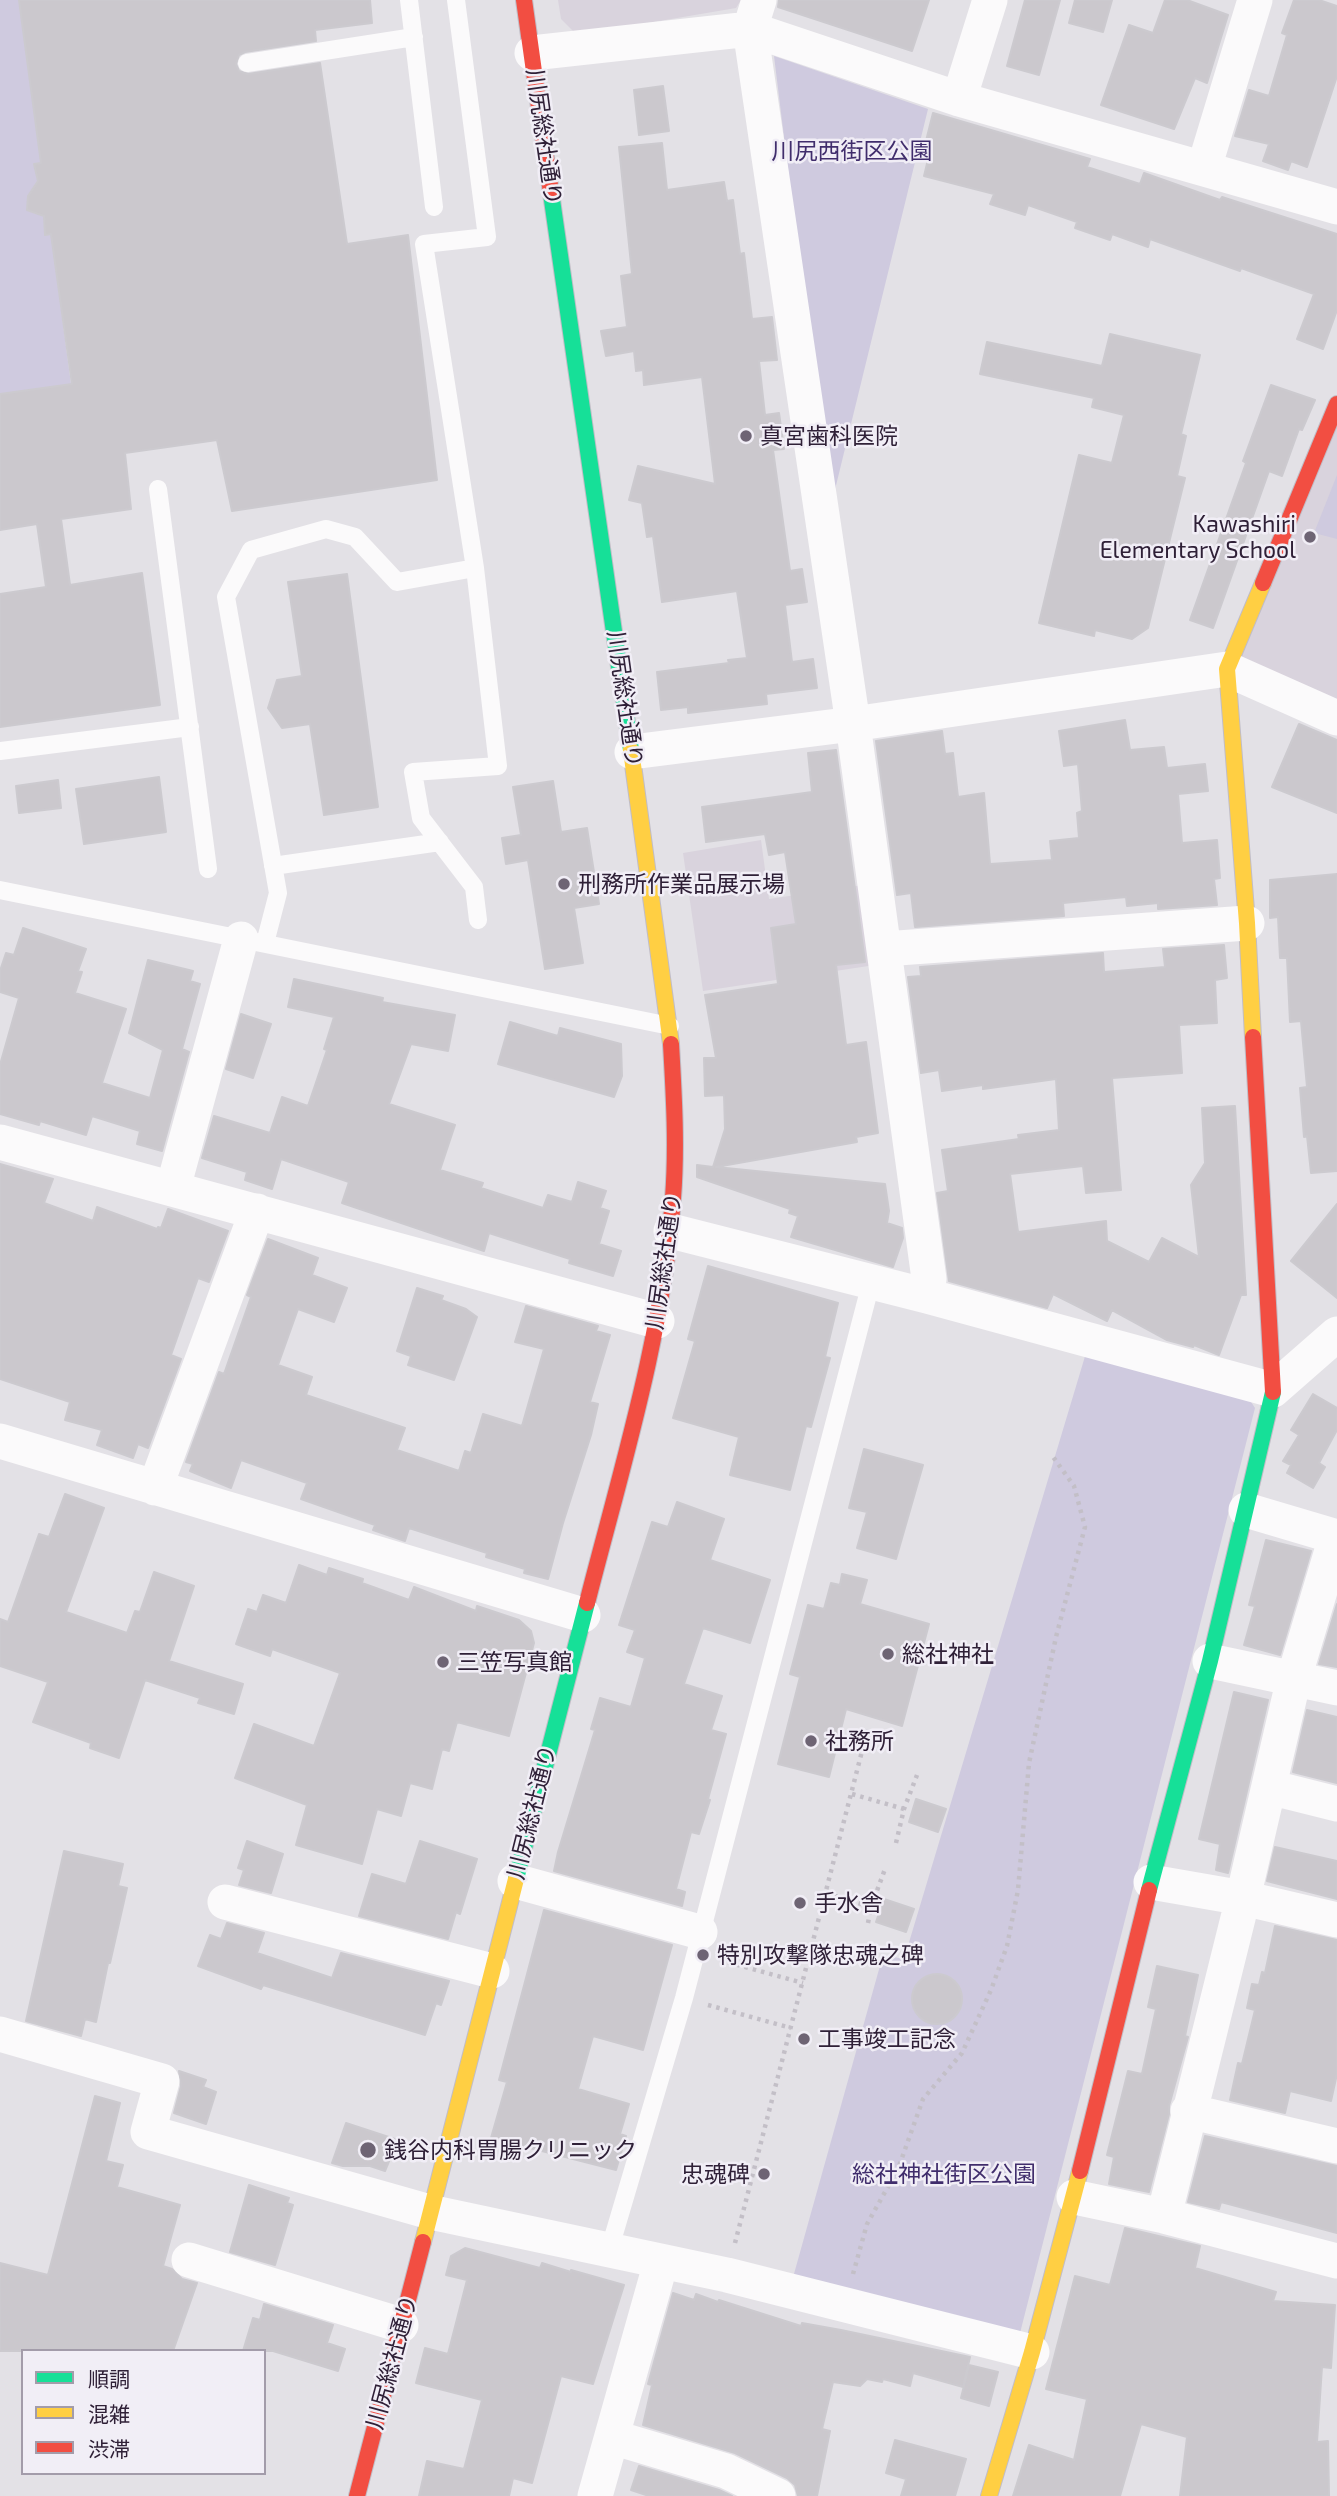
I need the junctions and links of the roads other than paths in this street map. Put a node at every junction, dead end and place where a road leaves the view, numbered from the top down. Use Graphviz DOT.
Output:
graph roads {
  1 [pos="409,0"];
  2 [pos="456,0"];
  3 [pos="524,0"];
  4 [pos="990,0"];
  5 [pos="1255,0"];
  6 [pos="754,15"];
  7 [pos="414,37"];
  8 [pos="532,53"];
  9 [pos="247,63"];
  10 [pos="959,99"];
  11 [pos="1204,167"];
  12 [pos="434,207"];
  13 [pos="1337,207"];
  14 [pos="1337,404"];
  15 [pos="158,489"];
  16 [pos="475,568"];
  17 [pos="1227,669"];
  18 [pos="1337,718"];
  19 [pos="853,724"];
  20 [pos="190,727"];
  21 [pos="0,751"];
  22 [pos="632,752"];
  23 [pos="440,842"];
  24 [pos="273,866"];
  25 [pos="208,869"];
  26 [pos="0,890"];
  27 [pos="478,920"];
  28 [pos="1247,923"];
  29 [pos="253,941"];
  30 [pos="884,949"];
  31 [pos="670,1026"];
  32 [pos="0,1142"];
  33 [pos="173,1188"];
  34 [pos="257,1211"];
  35 [pos="671,1231"];
  36 [pos="871,1283"];
  37 [pos="927,1296"];
  38 [pos="657,1321"];
  39 [pos="1337,1335"];
  40 [pos="1273,1390"];
  41 [pos="0,1441"];
  42 [pos="155,1488"];
  43 [pos="1246,1510"];
  44 [pos="1337,1537"];
  45 [pos="583,1615"];
  46 [pos="1210,1661"];
  47 [pos="1294,1678"];
  48 [pos="1337,1688"];
  49 [pos="1269,1787"];
  50 [pos="1337,1804"];
  51 [pos="515,1881"];
  52 [pos="1151,1882"];
  53 [pos="1243,1898"];
  54 [pos="225,1902"];
  55 [pos="1337,1920"];
  56 [pos="709,1946"];
  57 [pos="492,1971"];
  58 [pos="0,2035"];
  59 [pos="1188,2111"];
  60 [pos="1337,2146"];
  61 [pos="1074,2197"];
  62 [pos="430,2212"];
  63 [pos="1164,2216"];
  64 [pos="609,2251"];
  65 [pos="189,2260"];
  66 [pos="1337,2260"];
  67 [pos="661,2262"];
  68 [pos="401,2325"];
  69 [pos="1032,2352"];
  70 [pos="612,2437"];
  71 [pos="357,2496"];
  72 [pos="595,2496"];
  73 [pos="778,2496"];
  74 [pos="989,2496"];
  1 -- 7 [label="lane"];
  2 -- 16 [label="lane"];
  3 -- 8 [label="street, 川尻総社通り"];
  4 -- 10 [label="street"];
  5 -- 11 [label="street"];
  6 -- 8 [label="street"];
  6 -- 10 [label="street"];
  6 -- 19 [label="street"];
  7 -- 9 [label="lane"];
  7 -- 12 [label="lane"];
  8 -- 22 [label="street, 川尻総社通り"];
  10 -- 11 [label="street"];
  11 -- 13 [label="street"];
  14 -- 17 [label="street"];
  15 -- 20 [label="lane"];
  16 -- 23 [label="lane"];
  16 -- 24 [label="lane"];
  17 -- 18 [label="street"];
  17 -- 19 [label="street"];
  17 -- 28 [label="street"];
  19 -- 22 [label="street"];
  19 -- 30 [label="street"];
  20 -- 21 [label="lane"];
  20 -- 25 [label="lane"];
  22 -- 31 [label="street, 川尻総社通り"];
  23 -- 24 [label="lane"];
  23 -- 27 [label="lane"];
  24 -- 29 [label="lane"];
  26 -- 29 [label="lane"];
  28 -- 30 [label="street"];
  28 -- 40 [label="street"];
  29 -- 31 [label="lane"];
  29 -- 33 [label="street"];
  30 -- 37 [label="street"];
  31 -- 35 [label="street, 川尻総社通り"];
  32 -- 33 [label="street"];
  33 -- 34 [label="street"];
  34 -- 38 [label="street"];
  34 -- 42 [label="street"];
  35 -- 36 [label="street"];
  35 -- 38 [label="street, 川尻総社通り"];
  36 -- 37 [label="street"];
  36 -- 56 [label="lane"];
  37 -- 40 [label="street"];
  38 -- 45 [label="street, 川尻総社通り"];
  39 -- 40 [label="street"];
  40 -- 43 [label="street"];
  41 -- 42 [label="street"];
  42 -- 45 [label="street"];
  43 -- 44 [label="street"];
  43 -- 46 [label="street"];
  44 -- 47 [label="street"];
  45 -- 51 [label="street, 川尻総社通り"];
  46 -- 47 [label="street"];
  46 -- 52 [label="street"];
  47 -- 48 [label="street"];
  47 -- 49 [label="street"];
  49 -- 50 [label="street"];
  49 -- 53 [label="street"];
  51 -- 56 [label="street"];
  51 -- 57 [label="street, 川尻総社通り"];
  52 -- 53 [label="street"];
  52 -- 61 [label="street"];
  53 -- 55 [label="street"];
  53 -- 59 [label="street"];
  54 -- 57 [label="street"];
  56 -- 64 [label="lane"];
  57 -- 62 [label="street, 川尻総社通り"];
  58 -- 62 [label="street"];
  59 -- 60 [label="street"];
  59 -- 63 [label="street"];
  61 -- 63 [label="street"];
  61 -- 69 [label="street"];
  62 -- 64 [label="street"];
  62 -- 68 [label="street, 川尻総社通り"];
  63 -- 66 [label="street"];
  64 -- 67 [label="street"];
  65 -- 68 [label="street"];
  67 -- 69 [label="street"];
  67 -- 70 [label="street"];
  68 -- 71 [label="street, 川尻総社通り"];
  69 -- 74 [label="street"];
  70 -- 72 [label="street"];
  70 -- 73 [label="street"];
}
